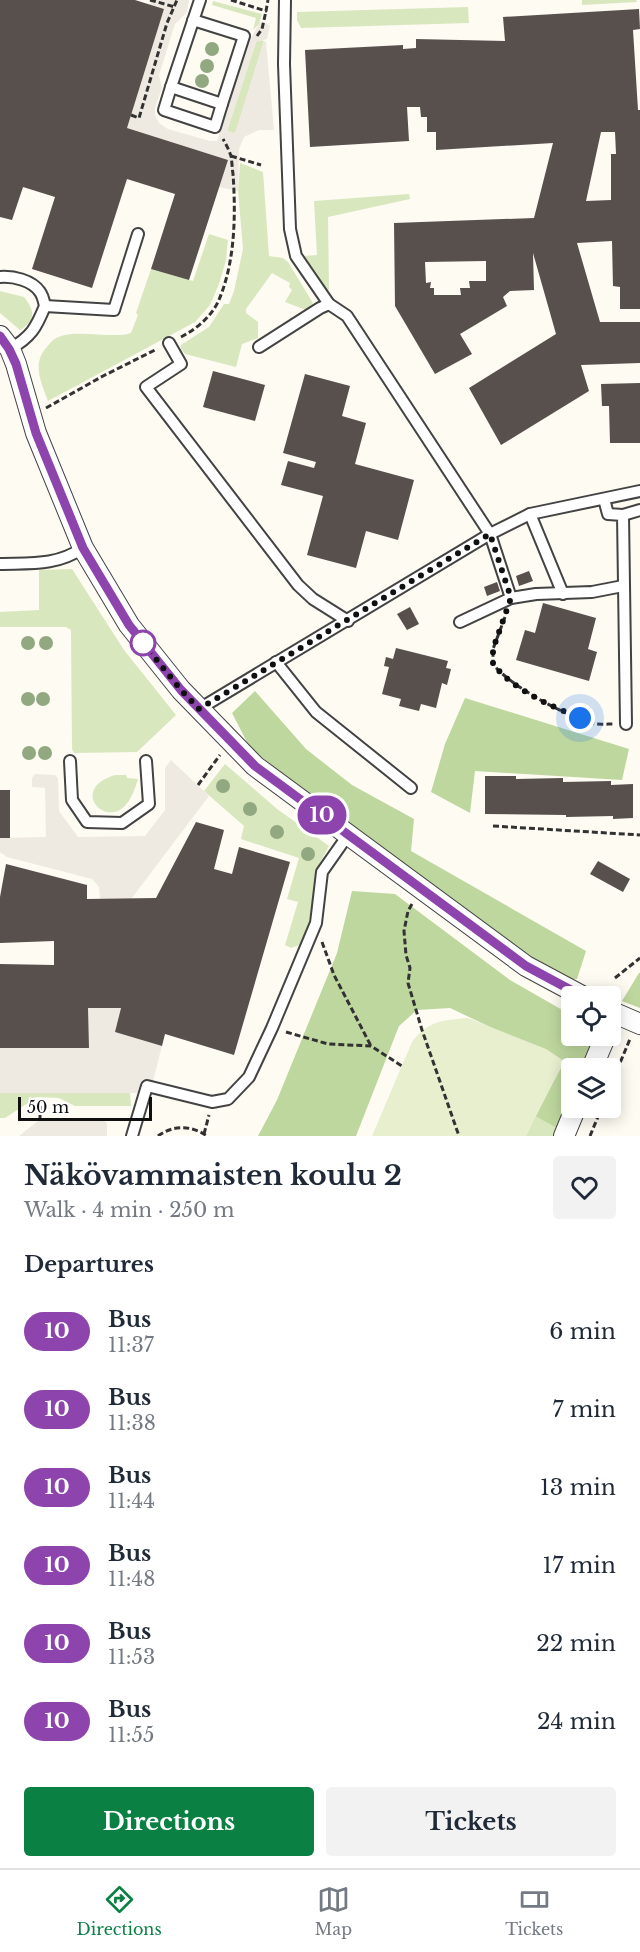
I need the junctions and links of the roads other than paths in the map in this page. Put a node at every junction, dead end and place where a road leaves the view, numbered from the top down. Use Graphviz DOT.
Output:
graph roads {
  1 [pos="200,0"];
  2 [pos="285,0"];
  3 [pos="193,20"];
  4 [pos="171,87"];
  5 [pos="222,104"];
  6 [pos="138,234"];
  7 [pos="0,278"];
  8 [pos="330,304"];
  9 [pos="45,306"];
  10 [pos="5,342"];
  11 [pos="170,343"];
  12 [pos="259,347"];
  13 [pos="640,490"];
  14 [pos="604,499"];
  15 [pos="640,510"];
  16 [pos="530,514"];
  17 [pos="623,514"];
  18 [pos="490,534"];
  19 [pos="83,548"];
  20 [pos="0,564"];
  21 [pos="623,586"];
  22 [pos="563,594"];
  23 [pos="511,598"];
  24 [pos="348,621"];
  25 [pos="460,622"];
  26 [pos="276,662"];
  27 [pos="199,709"];
  28 [pos="626,724"];
  29 [pos="70,761"];
  30 [pos="146,761"];
  31 [pos="411,788"];
  32 [pos="348,834"];
  33 [pos="563,986"];
  34 [pos="621,1020"];
  35 [pos="636,1030"];
  36 [pos="571,1118"];
  37 [pos="132,1136"];
  38 [pos="564,1136"];
  1 -- 3 [label="lane"];
  2 -- 8 [label="lane"];
  3 -- 4 [label="lane"];
  3 -- 5 [label="lane"];
  4 -- 5 [label="lane"];
  4 -- 5 [label="lane"];
  6 -- 9 [label="lane"];
  7 -- 9 [label="lane"];
  8 -- 12 [label="lane"];
  8 -- 18 [label="lane"];
  9 -- 10 [label="lane"];
  10 -- 19 [label="street"];
  11 -- 24 [label="lane"];
  13 -- 14 [label="lane"];
  14 -- 16 [label="lane"];
  14 -- 17 [label="lane"];
  15 -- 17 [label="lane"];
  16 -- 18 [label="lane"];
  16 -- 22 [label="lane"];
  17 -- 21 [label="lane"];
  18 -- 23 [label="lane"];
  18 -- 24 [label="lane"];
  19 -- 20 [label="lane"];
  19 -- 27 [label="street"];
  21 -- 22 [label="lane"];
  21 -- 28 [label="lane"];
  22 -- 23 [label="lane"];
  23 -- 25 [label="lane"];
  24 -- 26 [label="lane"];
  26 -- 27 [label="lane"];
  26 -- 31 [label="lane"];
  27 -- 32 [label="street"];
  29 -- 30 [label="lane"];
  32 -- 33 [label="street"];
  32 -- 37 [label="lane"];
  34 -- 35 [label="street"];
  36 -- 38 [label="street"];
}
